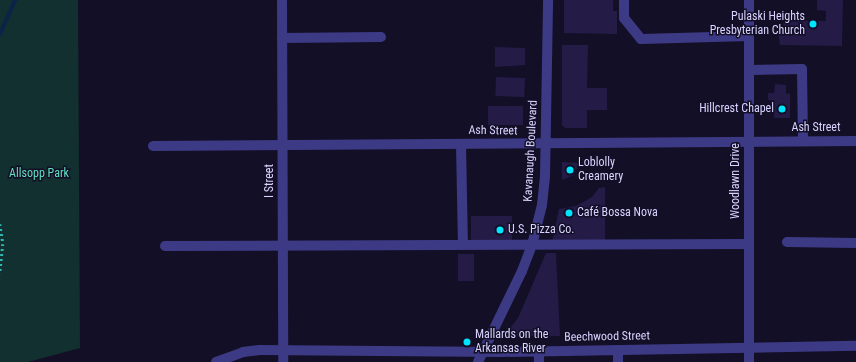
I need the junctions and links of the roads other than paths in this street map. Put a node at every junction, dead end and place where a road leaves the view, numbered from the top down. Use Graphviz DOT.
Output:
graph roads {
  1 [pos="282,0"];
  2 [pos="548,0"];
  3 [pos="624,0"];
  4 [pos="749,0"];
  5 [pos="749,36"];
  6 [pos="381,37"];
  7 [pos="282,38"];
  8 [pos="749,70"];
  9 [pos="856,140"];
  10 [pos="750,141"];
  11 [pos="803,141"];
  12 [pos="282,144"];
  13 [pos="461,144"];
  14 [pos="546,145"];
  15 [pos="153,146"];
  16 [pos="787,242"];
  17 [pos="856,243"];
  18 [pos="749,244"];
  19 [pos="463,245"];
  20 [pos="532,245"];
  21 [pos="165,246"];
  22 [pos="283,246"];
  23 [pos="856,346"];
  24 [pos="749,348"];
  25 [pos="284,350"];
  26 [pos="618,350"];
  27 [pos="539,351"];
  28 [pos="483,352"];
  29 [pos="216,362"];
  30 [pos="283,362"];
  31 [pos="478,362"];
  32 [pos="539,362"];
  33 [pos="618,362"];
  34 [pos="749,362"];
  1 -- 7 [label="street, I Street"];
  2 -- 14 [label="street, Kavanaugh Boulevard"];
  3 -- 5 [label="street"];
  4 -- 5 [label="street, Woodlawn Drive"];
  5 -- 8 [label="street, Woodlawn Drive"];
  6 -- 7 [label="street"];
  7 -- 12 [label="street, I Street"];
  8 -- 10 [label="street, Woodlawn Drive"];
  8 -- 11 [label="street"];
  9 -- 11 [label="street, Ash Street"];
  10 -- 11 [label="street, Ash Street"];
  10 -- 14 [label="street, Ash Street"];
  10 -- 18 [label="street, Woodlawn Drive"];
  12 -- 13 [label="street, Ash Street"];
  12 -- 15 [label="street, Ash Street"];
  12 -- 22 [label="street, I Street"];
  13 -- 14 [label="street, Ash Street"];
  13 -- 19 [label="street"];
  14 -- 20 [label="street, Kavanaugh Boulevard"];
  16 -- 17 [label="street"];
  18 -- 20 [label="street"];
  18 -- 24 [label="street, Woodlawn Drive"];
  19 -- 20 [label="street"];
  19 -- 22 [label="street"];
  20 -- 28 [label="street, Kavanaugh Boulevard"];
  21 -- 22 [label="street"];
  22 -- 25 [label="street, I Street"];
  23 -- 24 [label="street, Beechwood Street"];
  24 -- 26 [label="street, Beechwood Street"];
  24 -- 34 [label="street, Woodlawn Drive"];
  25 -- 28 [label="street, Beechwood Street"];
  25 -- 29 [label="street, Beechwood Street"];
  25 -- 30 [label="street, I Street"];
  26 -- 27 [label="street, Beechwood Street"];
  26 -- 33 [label="street"];
  27 -- 28 [label="street, Beechwood Street"];
  27 -- 32 [label="street"];
  28 -- 31 [label="street, Kavanaugh Boulevard"];
}
